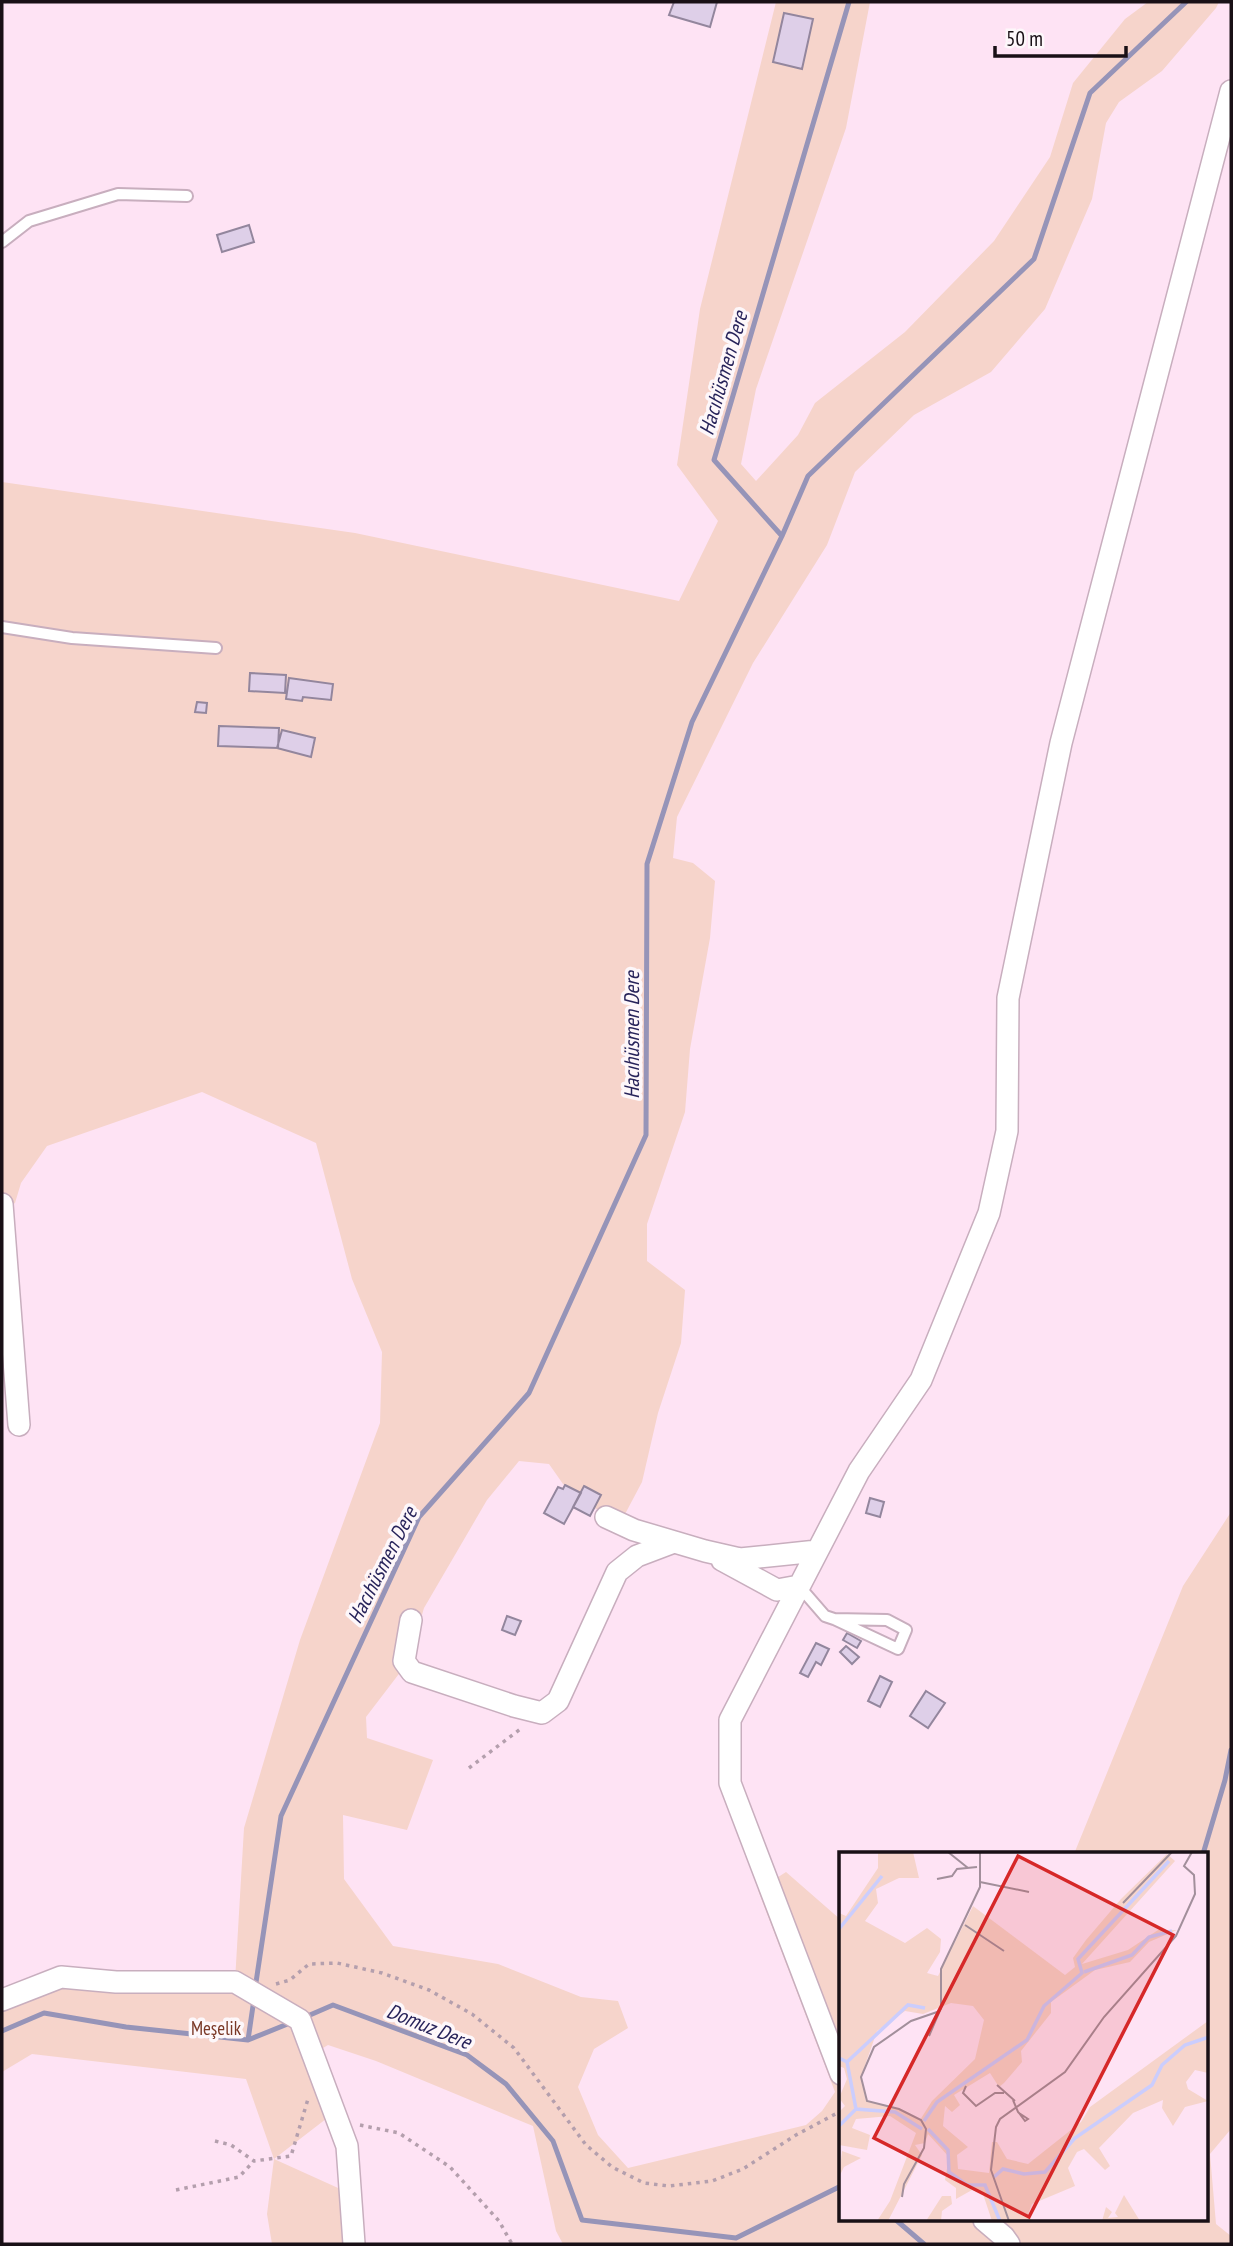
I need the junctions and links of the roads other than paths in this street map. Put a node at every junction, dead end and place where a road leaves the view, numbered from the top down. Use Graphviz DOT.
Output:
graph roads {
  1 [pos="1231,90"];
  2 [pos="187,196"];
  3 [pos="2,242"];
  4 [pos="2,627"];
  5 [pos="216,649"];
  6 [pos="2,1204"];
  7 [pos="4,1234"];
  8 [pos="19,1426"];
  9 [pos="606,1517"];
  10 [pos="674,1542"];
  11 [pos="705,1552"];
  12 [pos="817,1552"];
  13 [pos="756,1557"];
  14 [pos="799,1586"];
  15 [pos="834,1619"];
  16 [pos="411,1620"];
  17 [pos="2,2000"];
  18 [pos="839,2069"];
  19 [pos="986,2222"];
  20 [pos="354,2244"];
  21 [pos="1009,2244"];
  1 -- 12 [label="street"];
  2 -- 3 [label="lane"];
  4 -- 5 [label="lane"];
  6 -- 7 [label="street"];
  7 -- 8 [label="street"];
  9 -- 10 [label="street"];
  10 -- 11 [label="street"];
  10 -- 16 [label="street"];
  11 -- 13 [label="street"];
  11 -- 14 [label="street"];
  12 -- 13 [label="street"];
  12 -- 14 [label="street"];
  13 -- 14 [label="street"];
  14 -- 15 [label="lane"];
  14 -- 18 [label="street"];
  15 -- 15 [label="lane"];
  17 -- 20 [label="street"];
  19 -- 21 [label="street"];
}
